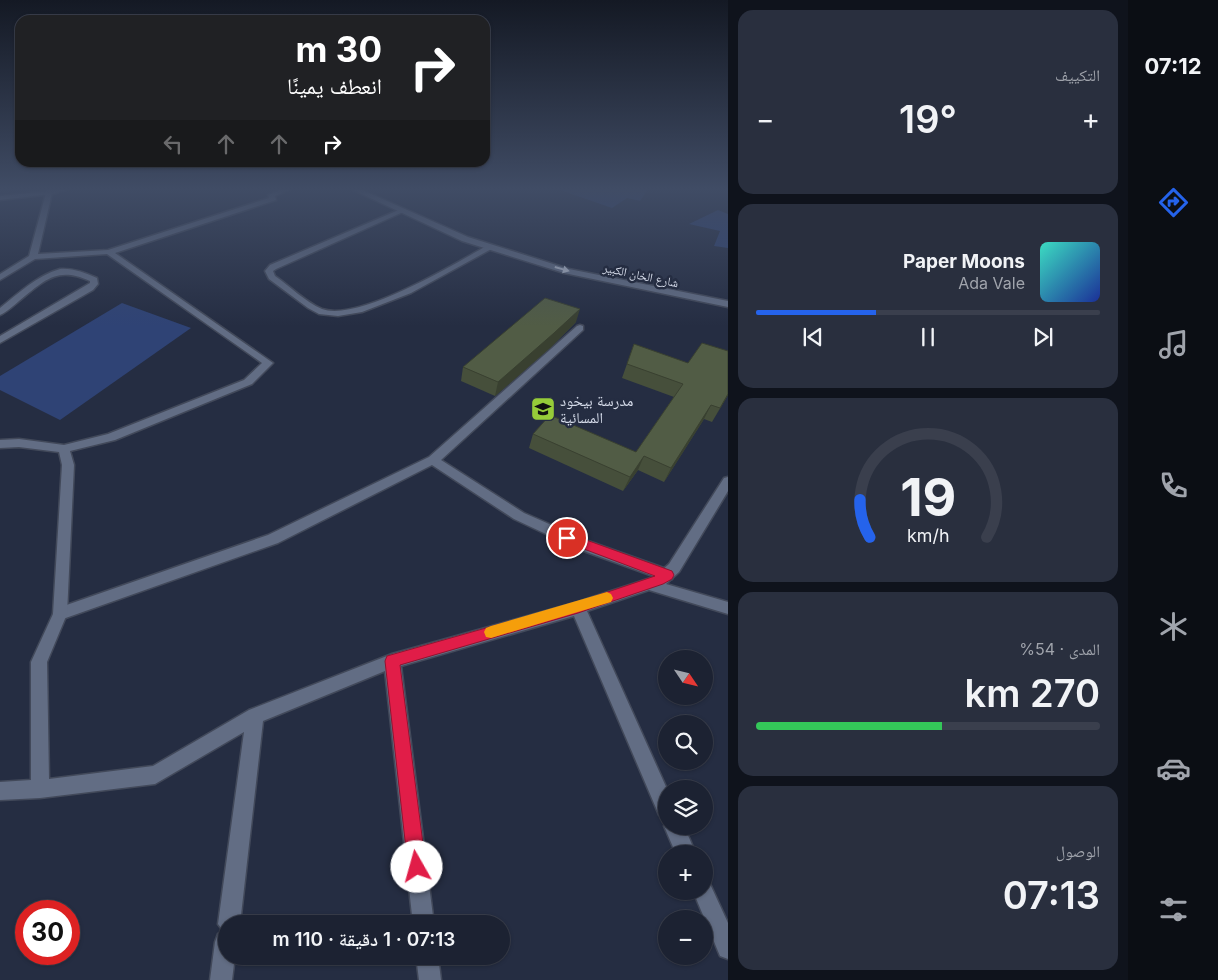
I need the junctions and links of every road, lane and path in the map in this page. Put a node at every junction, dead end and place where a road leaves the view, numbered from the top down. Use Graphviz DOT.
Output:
graph roads {
  1 [pos="39,235"];
  2 [pos="163,235"];
  3 [pos="347,235"];
  4 [pos="453,235"];
  5 [pos="491,247"];
  6 [pos="109,252"];
  7 [pos="33,257"];
  8 [pos="0,278"];
  9 [pos="728,304"];
  10 [pos="0,312"];
  11 [pos="580,328"];
  12 [pos="0,340"];
  13 [pos="0,444"];
  14 [pos="64,449"];
  15 [pos="433,460"];
  16 [pos="728,481"];
  17 [pos="667,575"];
  18 [pos="647,584"];
  19 [pos="578,608"];
  20 [pos="728,608"];
  21 [pos="60,614"];
  22 [pos="392,661"];
  23 [pos="256,716"];
  24 [pos="40,789"];
  25 [pos="658,790"];
  26 [pos="0,791"];
  27 [pos="707,900"];
  28 [pos="230,915"];
  29 [pos="423,915"];
  30 [pos="728,948"];
  31 [pos="223,965"];
  32 [pos="429,965"];
  33 [pos="221,980"];
  34 [pos="430,980"];
  1 -- 7 [label="street"];
  2 -- 6 [label="street"];
  3 -- 5 [label="street"];
  4 -- 5 [label="street, شارع الخان الكبير"];
  5 -- 9 [label="street, شارع الخان الكبير, one-way"];
  6 -- 7 [label="street"];
  6 -- 14 [label="street"];
  7 -- 8 [label="street"];
  10 -- 12 [label="street"];
  11 -- 15 [label="street"];
  13 -- 14 [label="street"];
  14 -- 21 [label="street"];
  15 -- 17 [label="street"];
  15 -- 21 [label="street"];
  16 -- 17 [label="street"];
  17 -- 18 [label="street"];
  18 -- 19 [label="street"];
  18 -- 20 [label="street"];
  19 -- 22 [label="street"];
  19 -- 25 [label="street"];
  21 -- 24 [label="street"];
  22 -- 23 [label="street"];
  22 -- 29 [label="street"];
  23 -- 24 [label="street"];
  23 -- 28 [label="street"];
  24 -- 26 [label="street"];
  27 -- 30 [label="street"];
  31 -- 33 [label="street"];
  32 -- 34 [label="street"];
}
